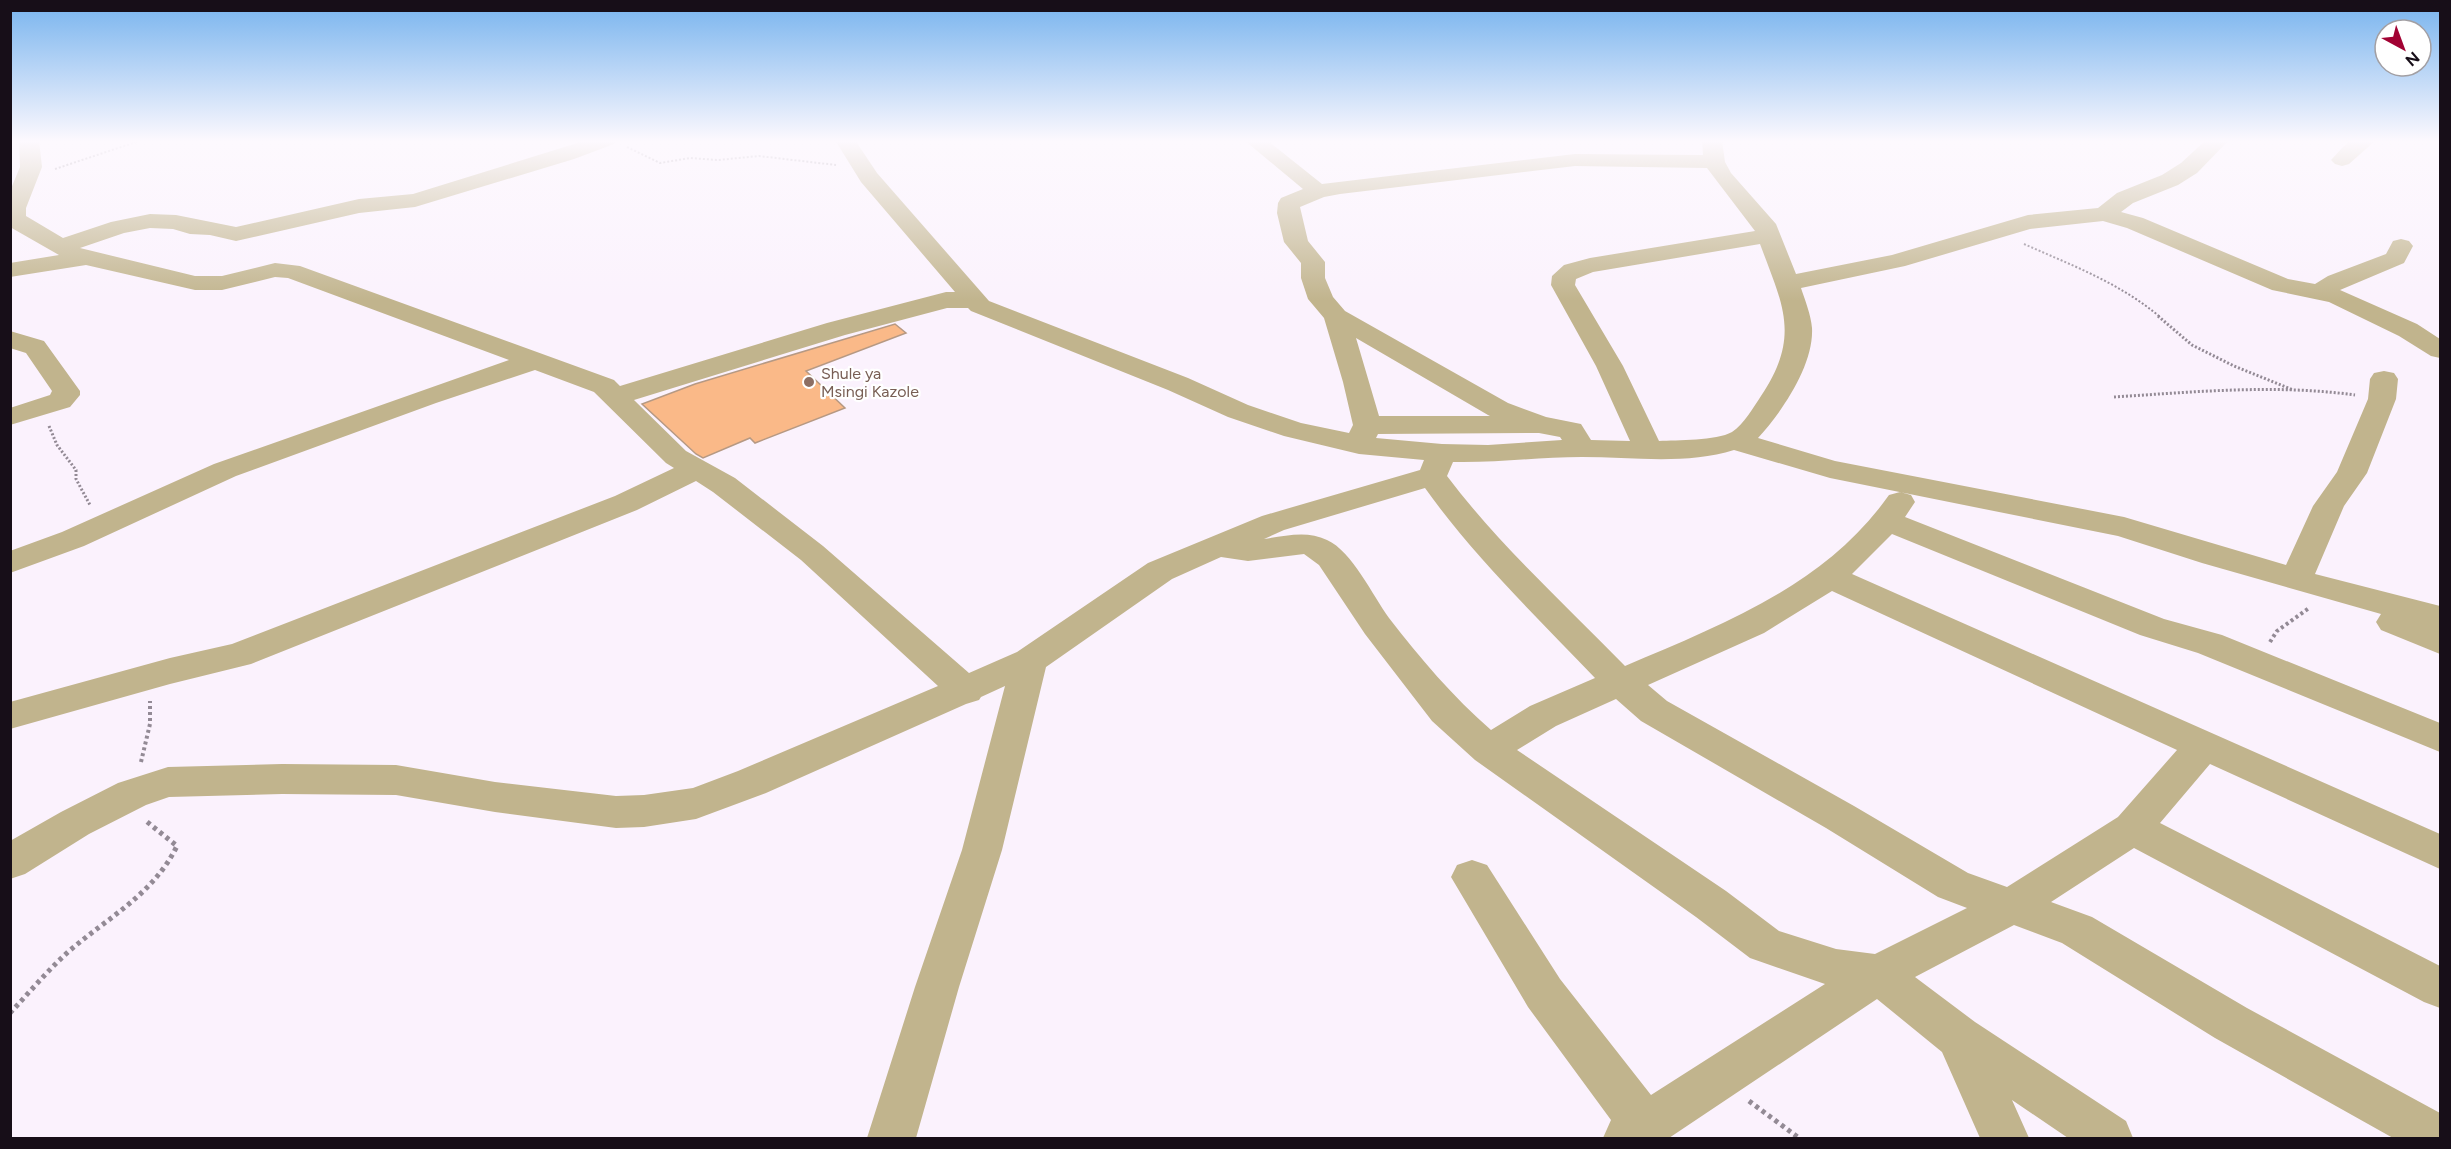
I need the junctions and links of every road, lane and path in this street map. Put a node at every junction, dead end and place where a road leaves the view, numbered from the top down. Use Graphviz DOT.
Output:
graph roads {
  1 [pos="21,194"];
  2 [pos="438,194"];
  3 [pos="884,194"];
  4 [pos="1310,194"];
  5 [pos="1738,194"];
  6 [pos="2136,194"];
  7 [pos="2104,214"];
  8 [pos="22,228"];
  9 [pos="1988,234"];
  10 [pos="1769,236"];
  11 [pos="2401,246"];
  12 [pos="72,252"];
  13 [pos="10,255"];
  14 [pos="10,270"];
  15 [pos="1787,283"];
  16 [pos="2321,291"];
  17 [pos="974,300"];
  18 [pos="1336,316"];
  19 [pos="10,339"];
  20 [pos="2440,350"];
  21 [pos="534,360"];
  22 [pos="2383,389"];
  23 [pos="2293,390"];
  24 [pos="616,396"];
  25 [pos="2114,396"];
  26 [pos="52,404"];
  27 [pos="10,417"];
  28 [pos="1539,424"];
  29 [pos="1363,435"];
  30 [pos="1735,441"];
  31 [pos="1581,448"];
  32 [pos="1648,451"];
  33 [pos="1437,465"];
  34 [pos="698,469"];
  35 [pos="1911,485"];
  36 [pos="1887,521"];
  37 [pos="86,533"];
  38 [pos="1215,547"];
  39 [pos="10,563"];
  40 [pos="1830,577"];
  41 [pos="2308,582"];
  42 [pos="2352,596"];
  43 [pos="2440,617"];
  44 [pos="2440,642"];
  45 [pos="1030,662"];
  46 [pos="2269,668"];
  47 [pos="147,679"];
  48 [pos="1620,681"];
  49 [pos="966,691"];
  50 [pos="10,716"];
  51 [pos="2440,738"];
  52 [pos="2205,744"];
  53 [pos="1488,750"];
  54 [pos="132,794"];
  55 [pos="2132,828"];
  56 [pos="2440,852"];
  57 [pos="10,862"];
  58 [pos="1472,878"];
  59 [pos="2011,906"];
  60 [pos="1878,974"];
  61 [pos="2440,988"];
  62 [pos="10,1013"];
  63 [pos="1959,1037"];
  64 [pos="1719,1078"];
  65 [pos="1636,1133"];
  66 [pos="892,1138"];
  67 [pos="1799,1138"];
  68 [pos="2005,1138"];
  69 [pos="2109,1138"];
  70 [pos="2439,1138"];
  1 -- 8 [label="street"];
  2 -- 12 [label="street"];
  3 -- 17 [label="street"];
  4 -- 18 [label="street"];
  5 -- 10 [label="street"];
  6 -- 7 [label="street"];
  7 -- 9 [label="street"];
  7 -- 16 [label="street"];
  8 -- 12 [label="street"];
  8 -- 13 [label="street"];
  9 -- 15 [label="street"];
  9 -- 23 [label="path"];
  10 -- 15 [label="street"];
  10 -- 32 [label="street"];
  11 -- 16 [label="street"];
  12 -- 14 [label="street"];
  12 -- 21 [label="street"];
  15 -- 30 [label="street"];
  16 -- 20 [label="street"];
  17 -- 24 [label="street"];
  17 -- 29 [label="street"];
  18 -- 28 [label="street"];
  18 -- 29 [label="street"];
  19 -- 26 [label="street"];
  21 -- 24 [label="street"];
  21 -- 37 [label="street"];
  22 -- 23 [label="path"];
  22 -- 41 [label="street"];
  23 -- 25 [label="path"];
  24 -- 34 [label="street"];
  26 -- 27 [label="street"];
  26 -- 37 [label="path"];
  28 -- 29 [label="street"];
  28 -- 31 [label="street"];
  29 -- 33 [label="street"];
  30 -- 32 [label="street"];
  30 -- 35 [label="street"];
  31 -- 32 [label="street"];
  31 -- 33 [label="street"];
  33 -- 38 [label="street"];
  33 -- 48 [label="street"];
  34 -- 47 [label="street"];
  34 -- 49 [label="street"];
  35 -- 36 [label="street"];
  35 -- 41 [label="street"];
  36 -- 40 [label="street"];
  36 -- 46 [label="street"];
  37 -- 39 [label="street"];
  38 -- 45 [label="street"];
  38 -- 53 [label="street"];
  40 -- 48 [label="street"];
  40 -- 52 [label="street"];
  41 -- 42 [label="street"];
  41 -- 46 [label="path"];
  42 -- 43 [label="street"];
  42 -- 44 [label="street"];
  45 -- 49 [label="street"];
  45 -- 66 [label="street"];
  46 -- 51 [label="street"];
  47 -- 50 [label="street"];
  47 -- 54 [label="path"];
  48 -- 53 [label="street"];
  48 -- 59 [label="street"];
  49 -- 54 [label="street"];
  52 -- 55 [label="street"];
  52 -- 56 [label="street"];
  53 -- 60 [label="street"];
  54 -- 57 [label="street"];
  54 -- 62 [label="path"];
  55 -- 59 [label="street"];
  55 -- 61 [label="street"];
  58 -- 65 [label="street"];
  59 -- 60 [label="street"];
  59 -- 70 [label="street"];
  60 -- 63 [label="street"];
  60 -- 64 [label="street"];
  63 -- 68 [label="street"];
  63 -- 69 [label="street"];
  64 -- 65 [label="street"];
  64 -- 67 [label="path"];
}
